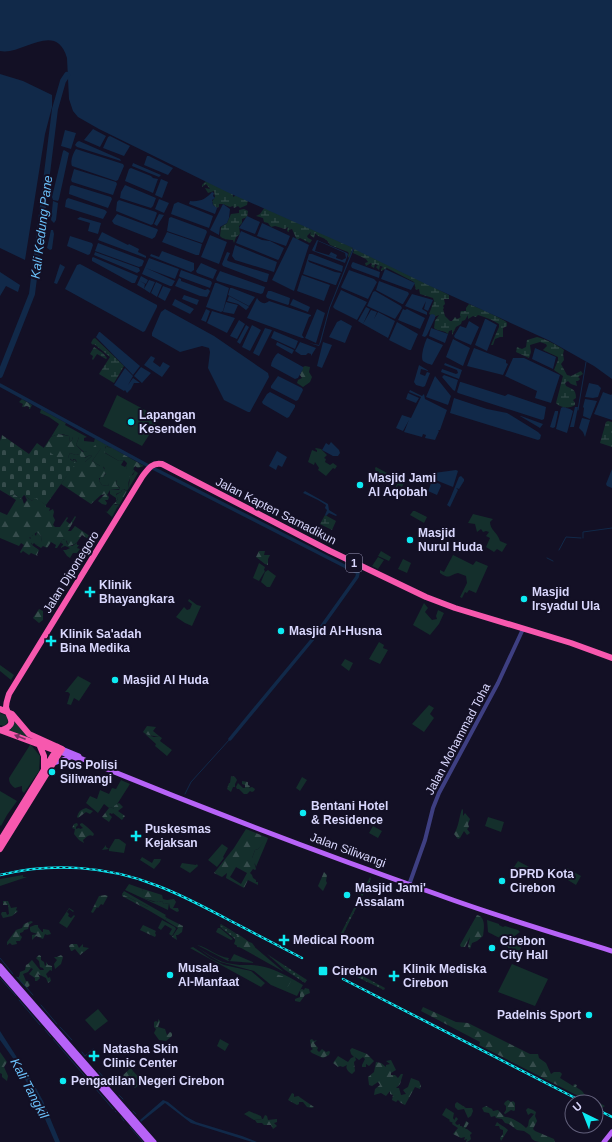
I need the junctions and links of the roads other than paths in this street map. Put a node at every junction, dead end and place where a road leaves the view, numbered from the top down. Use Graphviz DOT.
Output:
graph roads {
  1 [pos="151,466"];
  2 [pos="523,629"];
  3 [pos="612,658"];
  4 [pos="9,694"];
  5 [pos="0,701"];
  6 [pos="0,709"];
  7 [pos="9,712"];
  8 [pos="1,730"];
  9 [pos="39,744"];
  10 [pos="59,750"];
  11 [pos="71,757"];
  12 [pos="80,758"];
  13 [pos="54,763"];
  14 [pos="44,772"];
  15 [pos="0,841"];
  16 [pos="0,849"];
  17 [pos="409,885"];
  18 [pos="612,951"];
  19 [pos="0,966"];
  20 [pos="0,972"];
  21 [pos="43,1018"];
  22 [pos="612,1126"];
  23 [pos="611,1132"];
  24 [pos="143,1133"];
  25 [pos="148,1142"];
  26 [pos="154,1142"];
  27 [pos="604,1142"];
  1 -- 2 [label="highway, Jalan Kapten Samadikun / 1"];
  1 -- 4 [label="highway, Jalan Diponegoro / 1"];
  2 -- 3 [label="highway, 1"];
  2 -- 17 [label="street, Jalan Mohammad Toha"];
  4 -- 5 [label="highway, 1"];
  4 -- 7 [label="highway"];
  6 -- 7 [label="highway, Jalan Siliwangi"];
  7 -- 8 [label="highway"];
  7 -- 10 [label="highway, Jalan Siliwangi"];
  9 -- 8 [label="highway, Jalan Siliwangi, one-way"];
  9 -- 10 [label="highway, Jalan Siliwangi"];
  9 -- 14 [label="highway"];
  10 -- 11 [label="main road, Jalan Siliwangi"];
  10 -- 12 [label="main road, Jalan Siliwangi"];
  10 -- 13 [label="highway"];
  10 -- 14 [label="highway"];
  11 -- 12 [label="main road, Jalan Siliwangi"];
  11 -- 13 [label="main road"];
  12 -- 17 [label="main road, Jalan Siliwangi"];
  13 -- 16 [label="highway"];
  14 -- 15 [label="highway"];
  17 -- 18 [label="main road, Jalan Siliwangi"];
  19 -- 21 [label="main road"];
  20 -- 21 [label="main road"];
  21 -- 24 [label="main road"];
  22 -- 23 [label="main road"];
  23 -- 27 [label="main road"];
  24 -- 25 [label="main road"];
  24 -- 26 [label="main road"];
}
